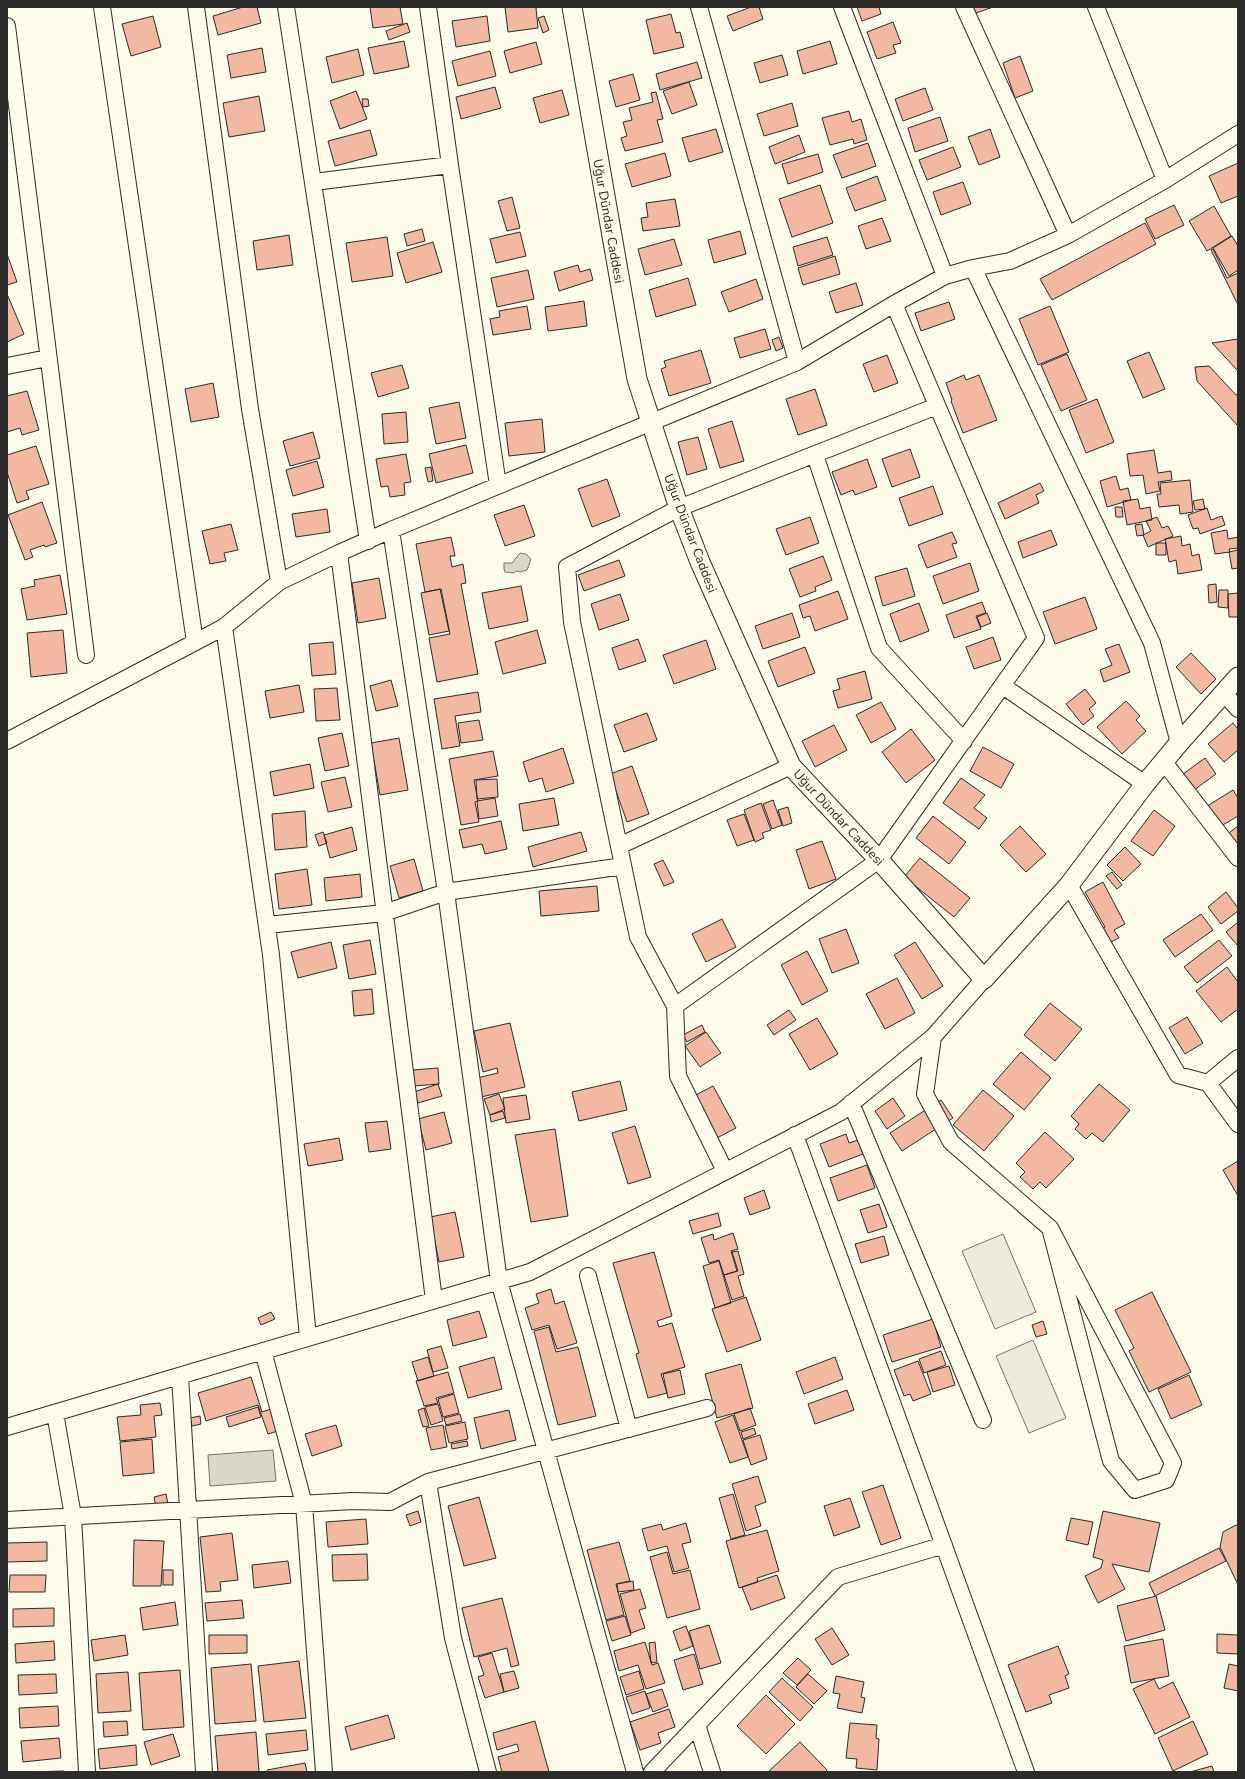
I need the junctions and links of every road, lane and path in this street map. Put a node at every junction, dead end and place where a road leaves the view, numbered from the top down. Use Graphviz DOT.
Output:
graph roads {
  1 [pos="102,7"];
  2 [pos="196,7"];
  3 [pos="286,7"];
  4 [pos="428,7"];
  5 [pos="572,7"];
  6 [pos="699,7"];
  7 [pos="842,7"];
  8 [pos="964,7"];
  9 [pos="1096,7"];
  10 [pos="7,26"];
  11 [pos="1238,134"];
  12 [pos="450,165"];
  13 [pos="1166,180"];
  14 [pos="314,182"];
  15 [pos="1068,235"];
  16 [pos="973,268"];
  17 [pos="945,276"];
  18 [pos="894,304"];
  19 [pos="48,358"];
  20 [pos="797,362"];
  21 [pos="7,366"];
  22 [pos="937,406"];
  23 [pos="651,424"];
  24 [pos="815,455"];
  25 [pos="498,485"];
  26 [pos="679,508"];
  27 [pos="391,530"];
  28 [pos="368,541"];
  29 [pos="339,553"];
  30 [pos="278,582"];
  31 [pos="224,627"];
  32 [pos="196,642"];
  33 [pos="86,655"];
  34 [pos="1238,677"];
  35 [pos="1003,686"];
  36 [pos="1224,693"];
  37 [pos="1238,709"];
  38 [pos="7,741"];
  39 [pos="964,741"];
  40 [pos="1179,743"];
  41 [pos="1164,762"];
  42 [pos="791,766"];
  43 [pos="1145,784"];
  44 [pos="619,846"];
  45 [pos="1238,858"];
  46 [pos="879,860"];
  47 [pos="623,866"];
  48 [pos="1068,885"];
  49 [pos="446,892"];
  50 [pos="384,913"];
  51 [pos="267,925"];
  52 [pos="984,979"];
  53 [pos="675,1006"];
  54 [pos="933,1037"];
  55 [pos="1238,1058"];
  56 [pos="1208,1083"];
  57 [pos="851,1103"];
  58 [pos="1238,1124"];
  59 [pos="795,1135"];
  60 [pos="726,1171"];
  61 [pos="1050,1228"];
  62 [pos="588,1276"];
  63 [pos="499,1280"];
  64 [pos="434,1300"];
  65 [pos="308,1338"];
  66 [pos="263,1351"];
  67 [pos="180,1376"];
  68 [pos="707,1408"];
  69 [pos="55,1413"];
  70 [pos="983,1420"];
  71 [pos="7,1427"];
  72 [pos="629,1429"];
  73 [pos="546,1451"];
  74 [pos="428,1482"];
  75 [pos="304,1504"];
  76 [pos="188,1510"];
  77 [pos="73,1516"];
  78 [pos="7,1520"];
  79 [pos="944,1545"];
  80 [pos="697,1725"];
  81 [pos="87,1772"];
  82 [pos="204,1772"];
  83 [pos="324,1772"];
  84 [pos="488,1772"];
  85 [pos="635,1772"];
  86 [pos="652,1772"];
  87 [pos="712,1772"];
  88 [pos="1026,1772"];
  1 -- 32 [label="street"];
  2 -- 30 [label="street"];
  3 -- 14 [label="street"];
  4 -- 12 [label="street"];
  5 -- 23 [label="street, Uğur Dündar Caddesi"];
  6 -- 20 [label="street"];
  7 -- 17 [label="street"];
  8 -- 15 [label="street"];
  9 -- 13 [label="street"];
  10 -- 19 [label="street"];
  11 -- 13 [label="street"];
  12 -- 14 [label="street"];
  12 -- 25 [label="street"];
  13 -- 15 [label="street"];
  14 -- 28 [label="street"];
  15 -- 16 [label="street"];
  16 -- 17 [label="street"];
  16 -- 40 [label="street"];
  17 -- 18 [label="street"];
  18 -- 20 [label="street"];
  18 -- 22 [label="street"];
  19 -- 21 [label="street"];
  19 -- 33 [label="street"];
  20 -- 23 [label="street"];
  22 -- 24 [label="street"];
  22 -- 35 [label="street"];
  23 -- 25 [label="street"];
  23 -- 26 [label="street, Uğur Dündar Caddesi"];
  24 -- 26 [label="street"];
  24 -- 39 [label="street"];
  25 -- 27 [label="street"];
  26 -- 42 [label="street, Uğur Dündar Caddesi"];
  26 -- 44 [label="street"];
  27 -- 28 [label="street"];
  27 -- 49 [label="street"];
  28 -- 29 [label="street"];
  29 -- 30 [label="street"];
  29 -- 50 [label="street"];
  30 -- 31 [label="street"];
  31 -- 32 [label="street"];
  31 -- 51 [label="street"];
  32 -- 38 [label="street"];
  34 -- 36 [label="street"];
  35 -- 39 [label="street"];
  35 -- 43 [label="street"];
  36 -- 37 [label="street"];
  36 -- 40 [label="street"];
  39 -- 46 [label="street"];
  40 -- 41 [label="street"];
  41 -- 43 [label="street"];
  41 -- 45 [label="street"];
  42 -- 44 [label="street"];
  42 -- 46 [label="street, Uğur Dündar Caddesi"];
  43 -- 48 [label="street"];
  44 -- 47 [label="street"];
  46 -- 52 [label="street, Uğur Dündar Caddesi"];
  46 -- 53 [label="street"];
  47 -- 49 [label="street"];
  47 -- 53 [label="street"];
  48 -- 52 [label="street"];
  48 -- 56 [label="street"];
  49 -- 50 [label="street"];
  49 -- 63 [label="street"];
  50 -- 51 [label="street"];
  50 -- 64 [label="street"];
  51 -- 65 [label="street"];
  52 -- 54 [label="street"];
  53 -- 60 [label="street"];
  54 -- 57 [label="street"];
  54 -- 61 [label="street"];
  55 -- 56 [label="street"];
  56 -- 58 [label="street"];
  57 -- 59 [label="street"];
  57 -- 70 [label="street"];
  59 -- 60 [label="street"];
  59 -- 79 [label="street"];
  60 -- 63 [label="street"];
  61 -- 61 [label="street"];
  62 -- 72 [label="street"];
  63 -- 64 [label="street"];
  63 -- 73 [label="street"];
  64 -- 65 [label="street"];
  65 -- 66 [label="street"];
  66 -- 67 [label="street"];
  66 -- 75 [label="street"];
  67 -- 69 [label="street"];
  67 -- 76 [label="street"];
  68 -- 72 [label="street"];
  69 -- 71 [label="street"];
  69 -- 77 [label="street"];
  72 -- 73 [label="street"];
  73 -- 74 [label="street"];
  73 -- 85 [label="street"];
  74 -- 75 [label="street"];
  74 -- 84 [label="street"];
  75 -- 76 [label="street"];
  75 -- 83 [label="street"];
  76 -- 77 [label="street"];
  76 -- 82 [label="street"];
  77 -- 78 [label="street"];
  77 -- 81 [label="street"];
  79 -- 80 [label="street"];
  79 -- 88 [label="street"];
  80 -- 86 [label="street"];
  80 -- 87 [label="street"];
}
